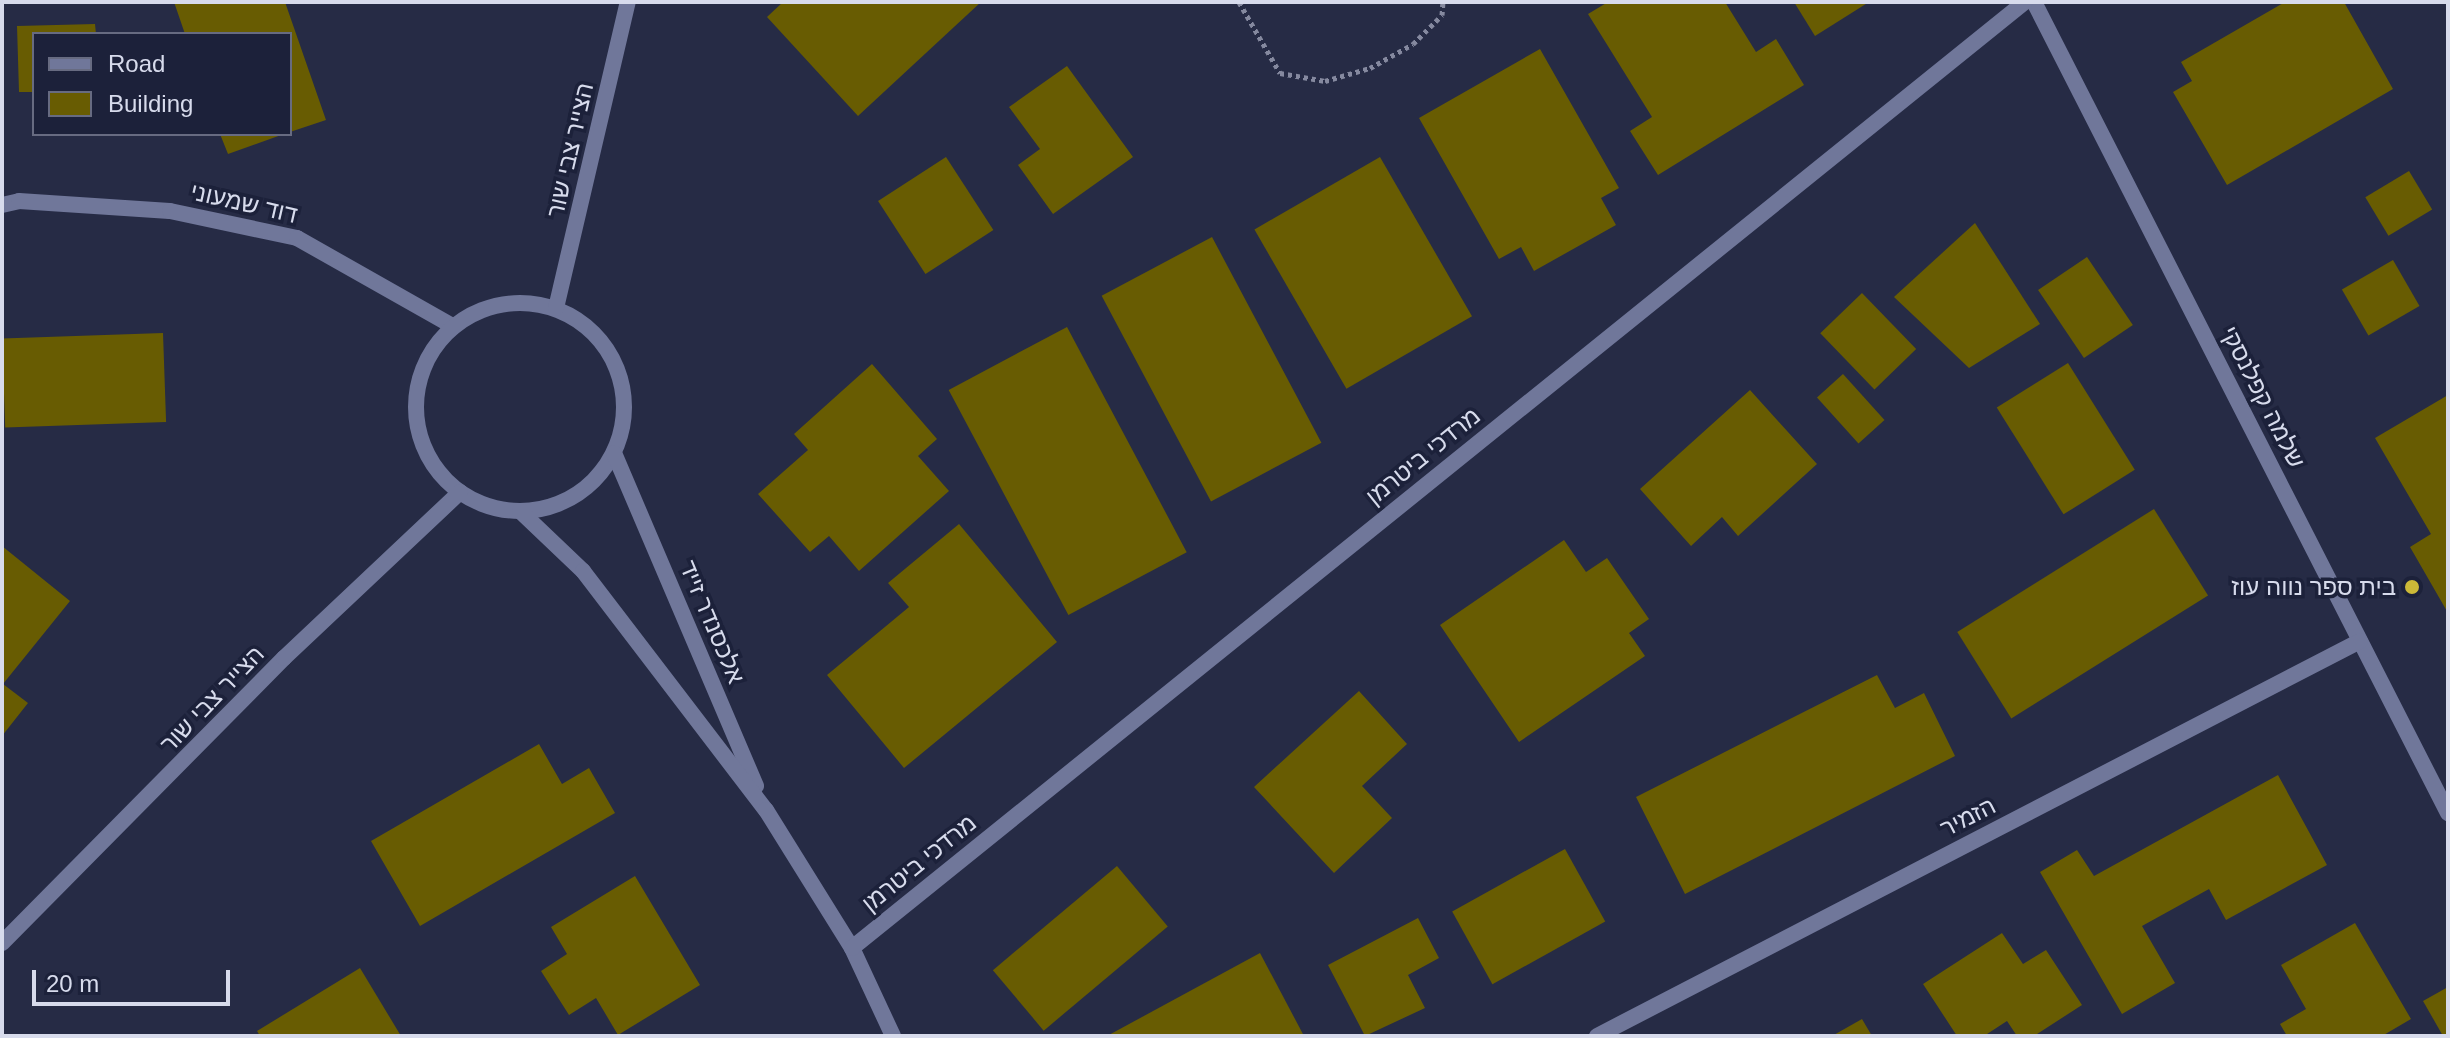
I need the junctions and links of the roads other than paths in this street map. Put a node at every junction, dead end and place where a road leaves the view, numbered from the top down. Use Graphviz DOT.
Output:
graph roads {
  1 [pos="628,2"];
  2 [pos="2025,2"];
  3 [pos="2034,2"];
  4 [pos="2,205"];
  5 [pos="556,308"];
  6 [pos="454,327"];
  7 [pos="614,453"];
  8 [pos="460,492"];
  9 [pos="520,511"];
  10 [pos="2360,641"];
  11 [pos="766,810"];
  12 [pos="2448,813"];
  13 [pos="2,943"];
  14 [pos="852,948"];
  15 [pos="893,1036"];
  16 [pos="1597,1036"];
  1 -- 5 [label="street, הצייר צבי שור"];
  2 -- 14 [label="street, מרדכי ביטרמן"];
  3 -- 10 [label="street, שלמה קפלנסקי"];
  4 -- 6 [label="street, דוד שמעוני"];
  5 -- 6 [label="street"];
  5 -- 7 [label="street"];
  6 -- 8 [label="street"];
  7 -- 9 [label="street"];
  7 -- 11 [label="street, אלכסנדר זייד"];
  8 -- 9 [label="street"];
  8 -- 13 [label="street, הצייר צבי שור"];
  9 -- 11 [label="street, אלכסנדר זייד"];
  10 -- 12 [label="street, שלמה קפלנסקי"];
  10 -- 16 [label="street, הזמיר"];
  11 -- 14 [label="street, אלכסנדר זייד"];
  14 -- 15 [label="street, אלכסנדר זייד"];
}
